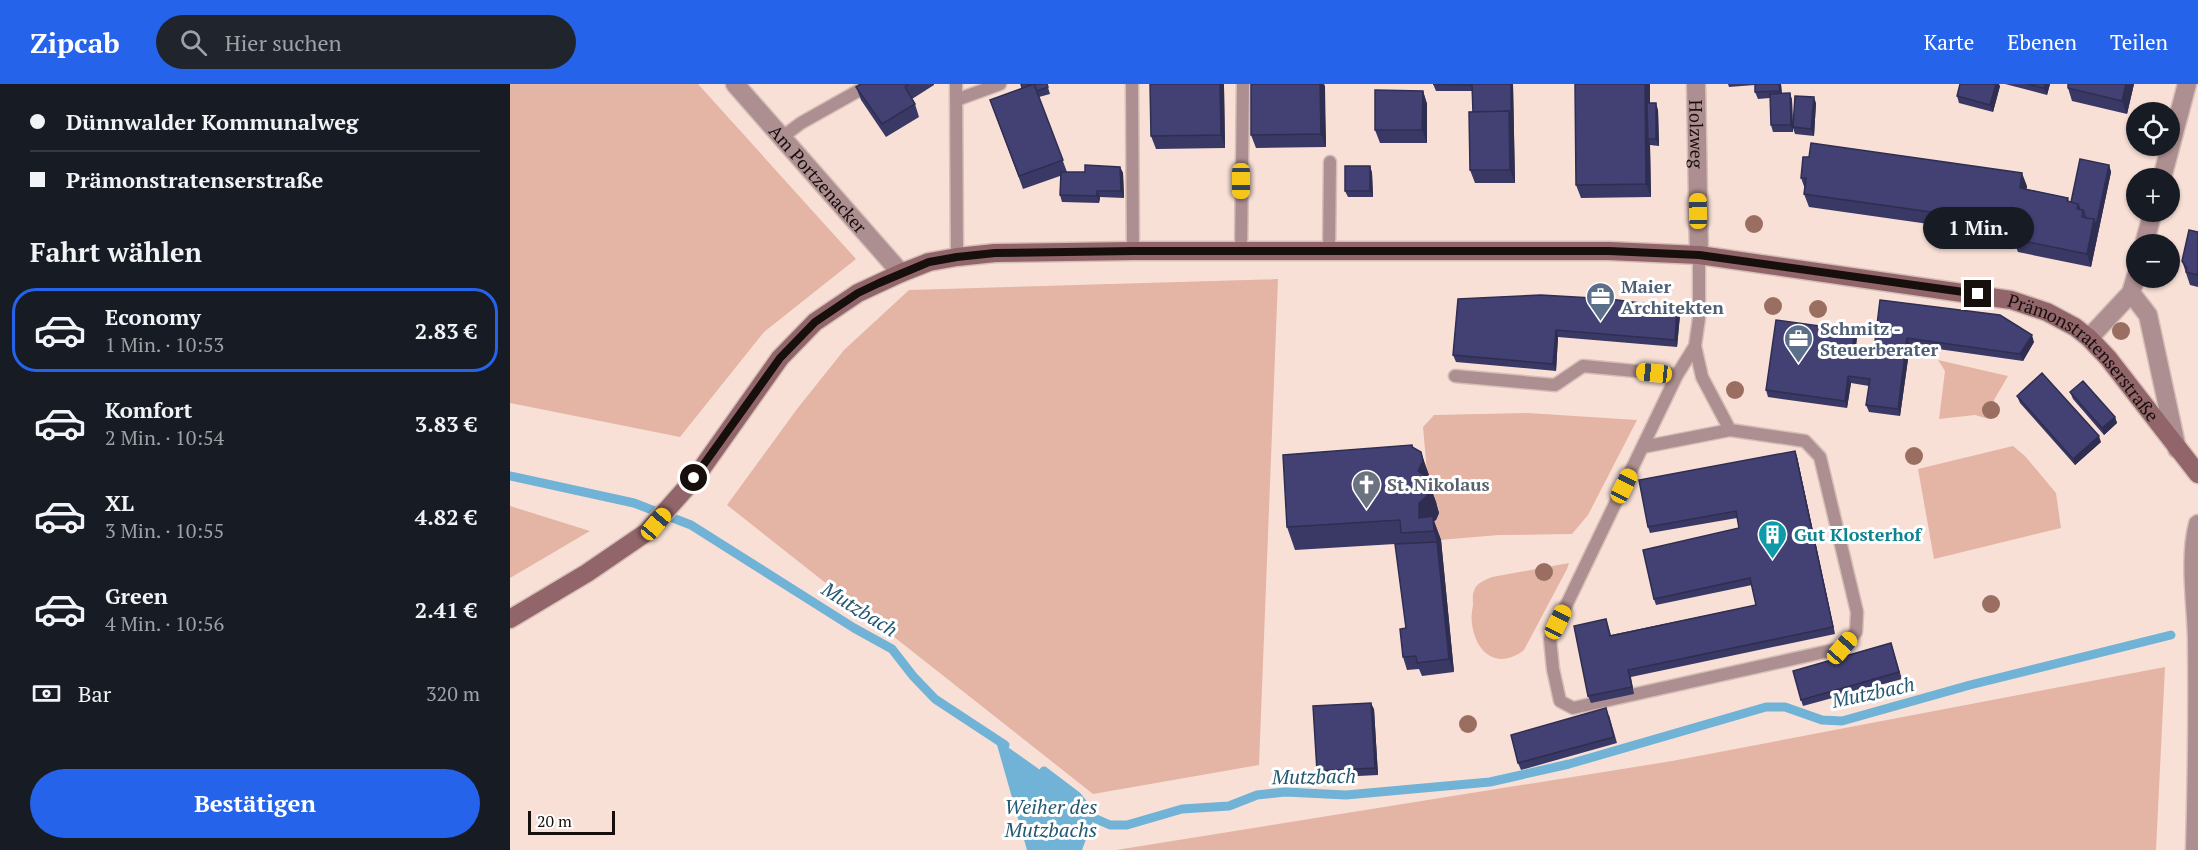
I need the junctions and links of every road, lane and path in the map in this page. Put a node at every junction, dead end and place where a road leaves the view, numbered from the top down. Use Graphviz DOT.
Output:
graph roads {
  1 [pos="735,84"];
  2 [pos="956,84"];
  3 [pos="1000,84"];
  4 [pos="1132,84"];
  5 [pos="1243,84"];
  6 [pos="1696,84"];
  7 [pos="2187,84"];
  8 [pos="864,87"];
  9 [pos="956,100"];
  10 [pos="781,138"];
  11 [pos="1330,162"];
  12 [pos="2165,168"];
  13 [pos="1329,250"];
  14 [pos="1133,251"];
  15 [pos="1241,251"];
  16 [pos="1699,255"];
  17 [pos="957,257"];
  18 [pos="901,273"];
  19 [pos="2131,288"];
  20 [pos="2136,288"];
  21 [pos="2090,338"];
  22 [pos="1695,346"];
  23 [pos="1677,375"];
  24 [pos="1455,376"];
  25 [pos="1730,430"];
  26 [pos="1643,447"];
  27 [pos="2177,449"];
  28 [pos="2198,474"];
  29 [pos="2198,524"];
  30 [pos="510,620"];
  31 [pos="2195,850"];
  1 -- 10 [label="street, Am Portzenacker"];
  2 -- 9 [label="lane"];
  3 -- 9 [label="lane"];
  4 -- 14 [label="lane"];
  5 -- 15 [label="lane"];
  6 -- 16 [label="street, Holzweg"];
  7 -- 12 [label="street"];
  8 -- 10 [label="lane"];
  9 -- 17 [label="lane"];
  10 -- 18 [label="street, Am Portzenacker"];
  11 -- 13 [label="lane"];
  13 -- 15 [label="main road, Prämonstratenserstraße"];
  13 -- 16 [label="main road, Prämonstratenserstraße"];
  14 -- 15 [label="main road, Prämonstratenserstraße"];
  14 -- 17 [label="main road, Prämonstratenserstraße"];
  16 -- 21 [label="main road, Prämonstratenserstraße"];
  16 -- 22 [label="lane"];
  17 -- 18 [label="main road, Prämonstratenserstraße"];
  18 -- 30 [label="main road, Prämonstratenserstraße"];
  19 -- 21 [label="street"];
  20 -- 27 [label="street"];
  21 -- 27 [label="main road, Prämonstratenserstraße"];
  22 -- 23 [label="lane"];
  22 -- 25 [label="lane"];
  23 -- 24 [label="lane"];
  23 -- 26 [label="lane"];
  25 -- 26 [label="lane"];
  25 -- 26 [label="lane"];
  27 -- 28 [label="main road, Prämonstratenserstraße"];
  29 -- 31 [label="street"];
}
